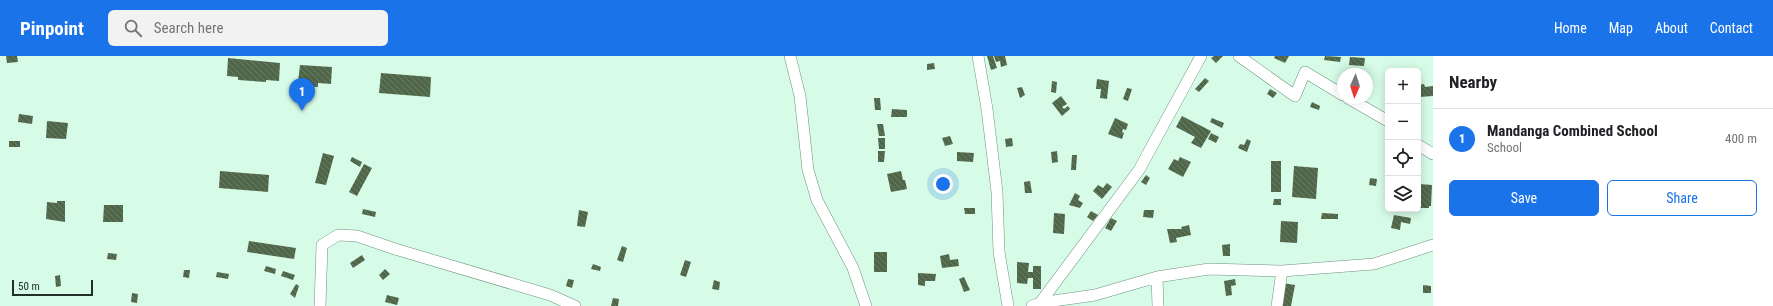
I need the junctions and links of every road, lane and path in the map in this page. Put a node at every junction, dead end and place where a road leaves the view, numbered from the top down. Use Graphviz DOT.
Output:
graph roads {
  1 [pos="790,56"];
  2 [pos="978,56"];
  3 [pos="1201,56"];
  4 [pos="1239,56"];
  5 [pos="1337,91"];
  6 [pos="1358,104"];
  7 [pos="1385,119"];
  8 [pos="1421,147"];
  9 [pos="1433,154"];
  10 [pos="1433,245"];
  11 [pos="1282,271"];
  12 [pos="1157,277"];
  13 [pos="1037,305"];
  14 [pos="320,306"];
  15 [pos="575,306"];
  16 [pos="866,306"];
  17 [pos="1008,306"];
  18 [pos="1158,306"];
  19 [pos="1277,306"];
  1 -- 16 [label="street"];
  2 -- 17 [label="street"];
  3 -- 13 [label="street"];
  4 -- 5 [label="street"];
  6 -- 7 [label="street"];
  8 -- 9 [label="street"];
  10 -- 11 [label="street"];
  11 -- 12 [label="street"];
  11 -- 19 [label="street"];
  12 -- 13 [label="street"];
  12 -- 18 [label="street"];
  14 -- 15 [label="street"];
}
